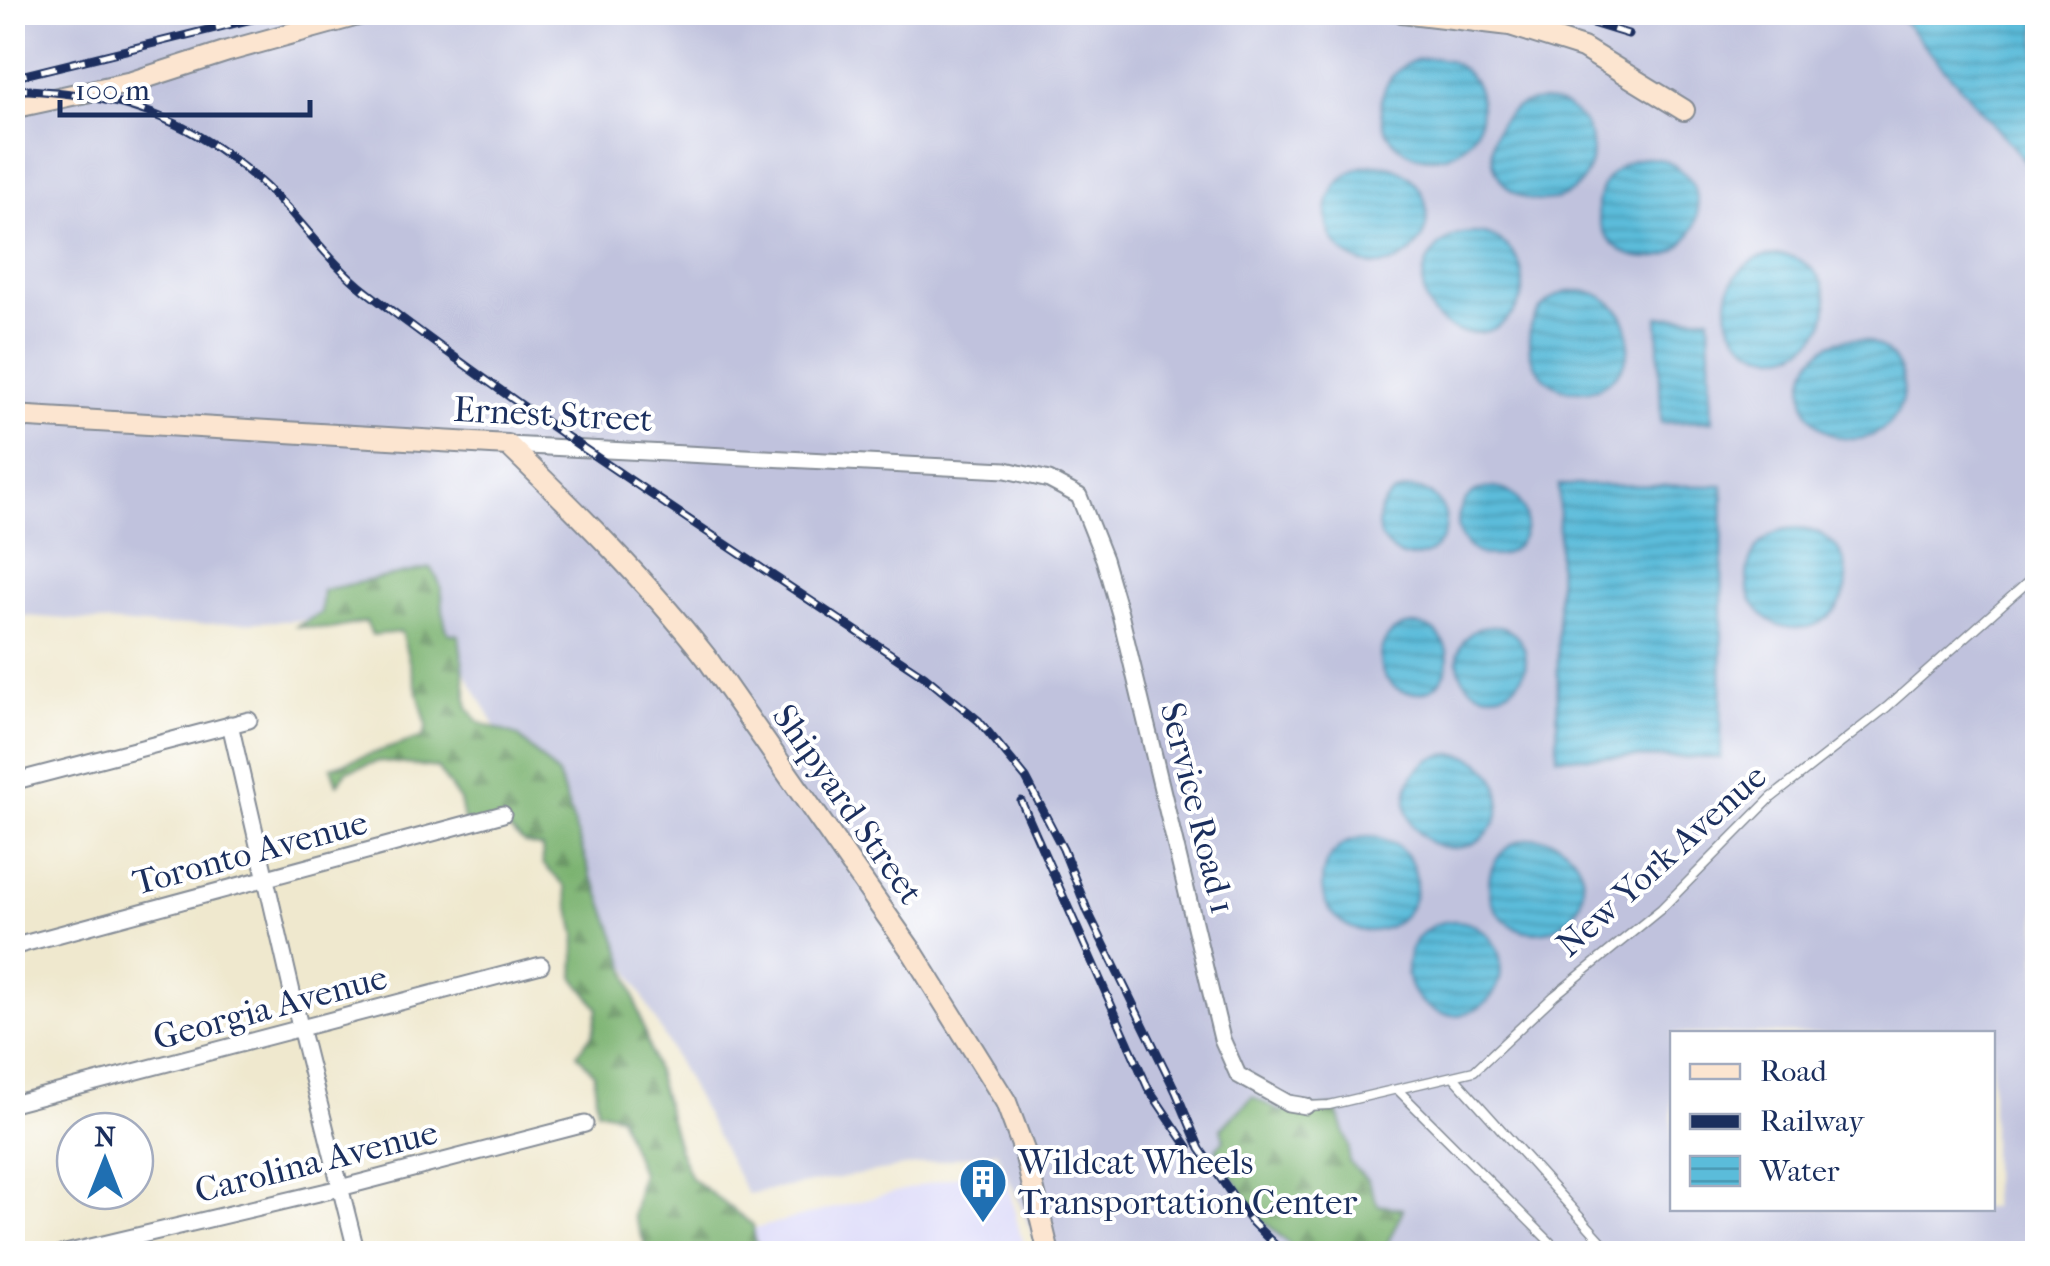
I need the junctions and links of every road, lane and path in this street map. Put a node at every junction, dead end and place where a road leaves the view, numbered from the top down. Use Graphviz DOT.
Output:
graph roads {
  1 [pos="369,12"];
  2 [pos="1402,12"];
  3 [pos="12,108"];
  4 [pos="1684,110"];
  5 [pos="12,416"];
  6 [pos="508,445"];
  7 [pos="1082,501"];
  8 [pos="2038,572"];
  9 [pos="249,720"];
  10 [pos="230,724"];
  11 [pos="12,782"];
  12 [pos="502,814"];
  13 [pos="266,880"];
  14 [pos="12,947"];
  15 [pos="542,965"];
  16 [pos="301,1031"];
  17 [pos="1453,1076"];
  18 [pos="1398,1090"];
  19 [pos="1288,1103"];
  20 [pos="12,1104"];
  21 [pos="1306,1106"];
  22 [pos="585,1124"];
  23 [pos="340,1188"];
  24 [pos="61,1254"];
  25 [pos="357,1254"];
  26 [pos="1049,1254"];
  27 [pos="1562,1254"];
  28 [pos="1613,1254"];
  1 -- 3 [label="street"];
  2 -- 4 [label="street"];
  5 -- 6 [label="street, Ernest Street"];
  6 -- 7 [label="street, Ernest Street"];
  6 -- 26 [label="street, Shipyard Street"];
  7 -- 19 [label="street, Service Road 1"];
  8 -- 17 [label="lane, New York Avenue"];
  9 -- 10 [label="street"];
  10 -- 11 [label="street"];
  10 -- 13 [label="street"];
  12 -- 13 [label="street, Toronto Avenue"];
  13 -- 14 [label="street, Toronto Avenue"];
  13 -- 16 [label="street"];
  15 -- 16 [label="street, Georgia Avenue"];
  16 -- 20 [label="street, Georgia Avenue"];
  16 -- 23 [label="street"];
  17 -- 18 [label="lane, New York Avenue"];
  17 -- 28 [label="lane"];
  18 -- 21 [label="lane, New York Avenue"];
  18 -- 27 [label="lane"];
  19 -- 21 [label="street, New York Avenue"];
  22 -- 23 [label="street, Carolina Avenue"];
  23 -- 24 [label="street, Carolina Avenue"];
  23 -- 25 [label="street"];
}
